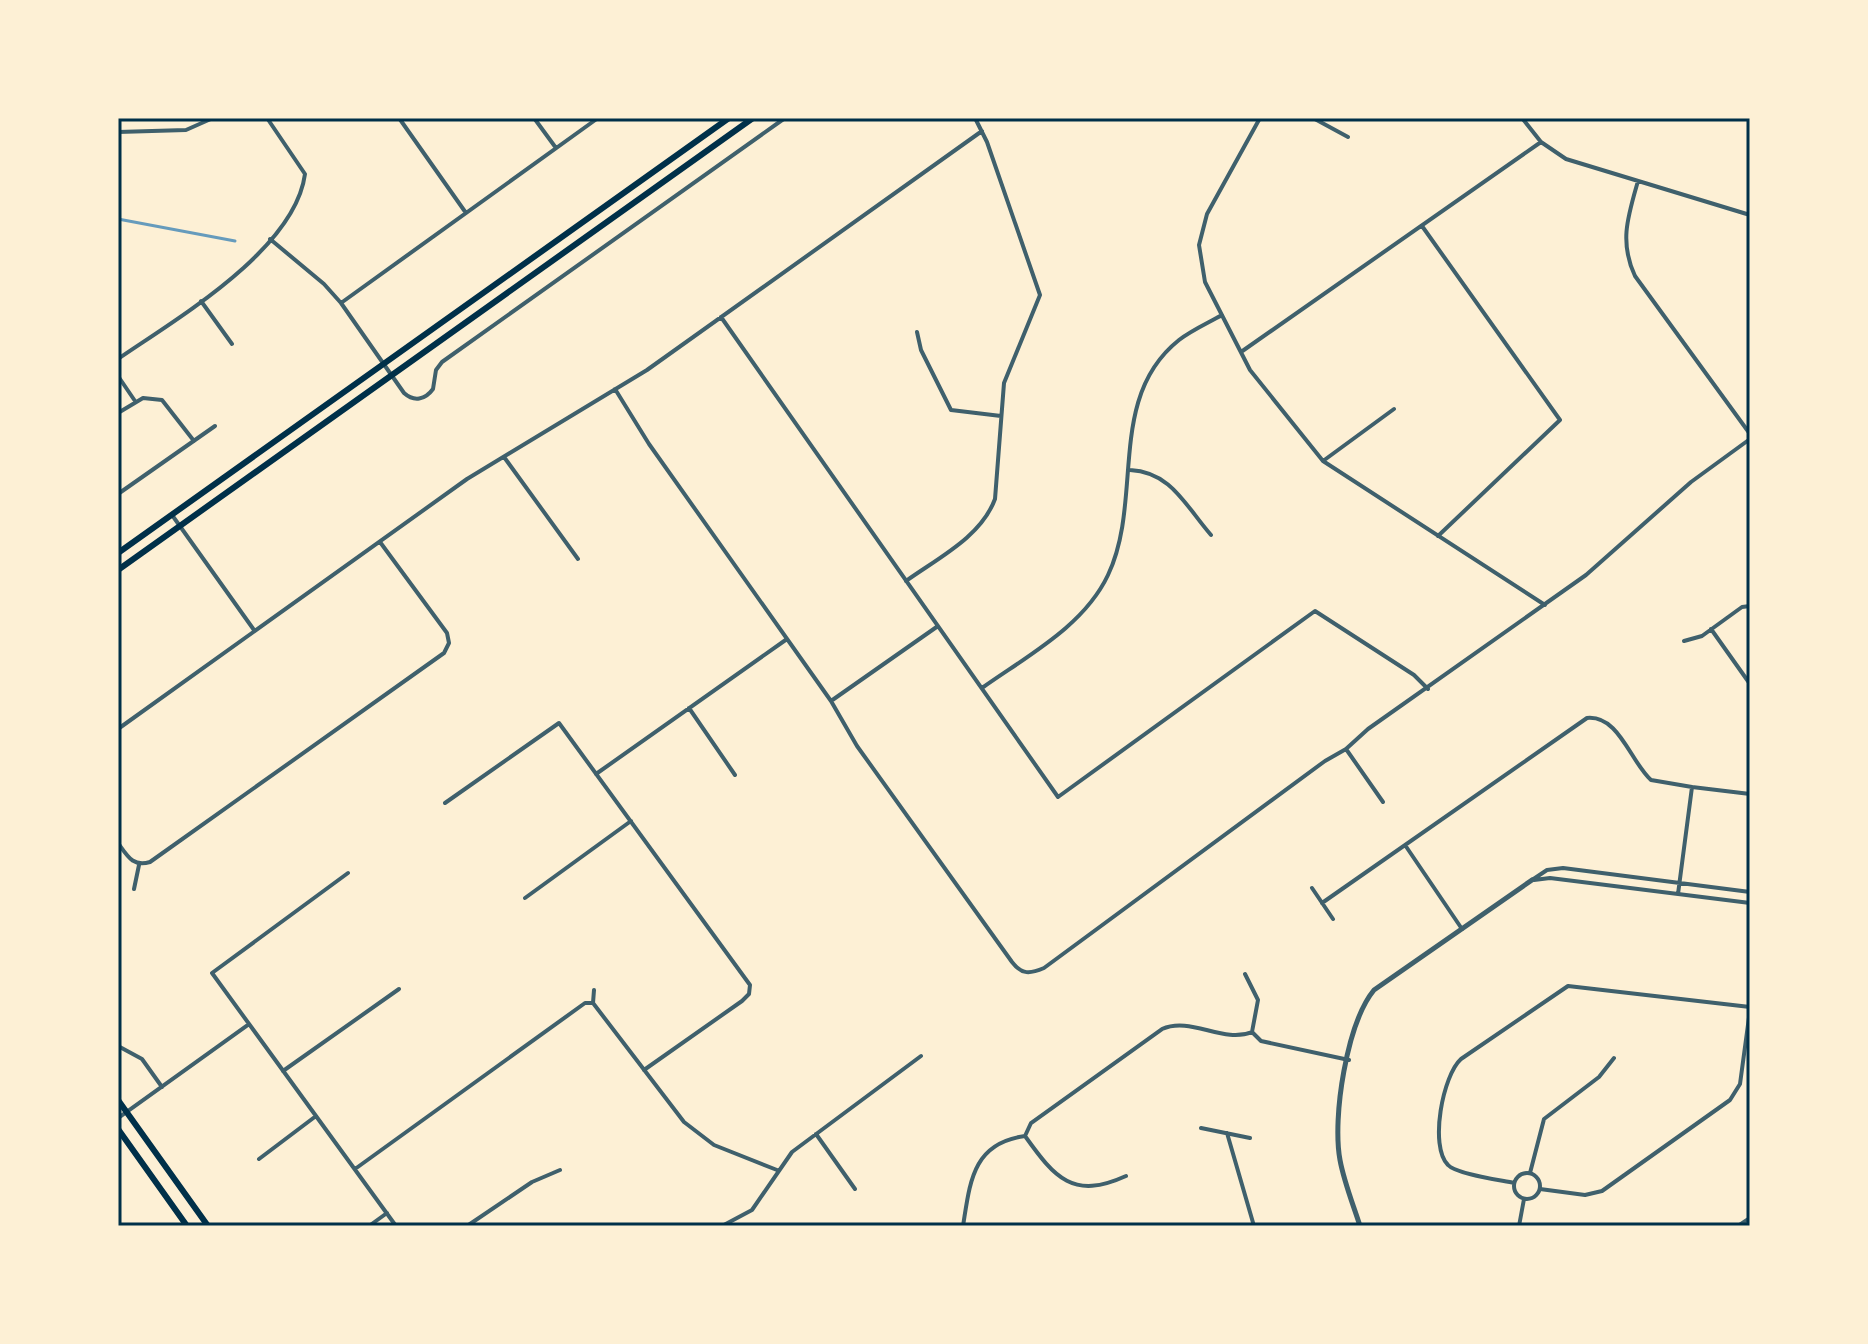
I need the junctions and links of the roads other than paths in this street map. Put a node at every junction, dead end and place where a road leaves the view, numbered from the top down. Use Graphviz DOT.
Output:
graph roads {
  1 [pos="213,118"];
  2 [pos="267,118"];
  3 [pos="399,118"];
  4 [pos="534,118"];
  5 [pos="598,118"];
  6 [pos="729,118"];
  7 [pos="753,118"];
  8 [pos="785,118"];
  9 [pos="975,118"];
  10 [pos="1260,118"];
  11 [pos="1313,118"];
  12 [pos="1522,118"];
  13 [pos="982,131"];
  14 [pos="118,132"];
  15 [pos="1348,137"];
  16 [pos="1541,142"];
  17 [pos="556,148"];
  18 [pos="1638,181"];
  19 [pos="466,213"];
  20 [pos="1750,215"];
  21 [pos="1422,226"];
  22 [pos="270,239"];
  23 [pos="201,301"];
  24 [pos="341,303"];
  25 [pos="1222,315"];
  26 [pos="721,317"];
  27 [pos="917,332"];
  28 [pos="232,344"];
  29 [pos="1241,352"];
  30 [pos="118,359"];
  31 [pos="384,364"];
  32 [pos="118,376"];
  33 [pos="392,376"];
  34 [pos="615,389"];
  35 [pos="135,401"];
  36 [pos="1394,409"];
  37 [pos="118,413"];
  38 [pos="1001,416"];
  39 [pos="215,426"];
  40 [pos="1750,437"];
  41 [pos="194,441"];
  42 [pos="504,457"];
  43 [pos="1323,461"];
  44 [pos="1129,470"];
  45 [pos="118,494"];
  46 [pos="172,515"];
  47 [pos="180,527"];
  48 [pos="1211,535"];
  49 [pos="1438,536"];
  50 [pos="380,541"];
  51 [pos="118,553"];
  52 [pos="578,559"];
  53 [pos="118,570"];
  54 [pos="906,581"];
  55 [pos="1545,605"];
  56 [pos="1750,606"];
  57 [pos="938,626"];
  58 [pos="1711,629"];
  59 [pos="254,631"];
  60 [pos="787,639"];
  61 [pos="1684,641"];
  62 [pos="1750,684"];
  63 [pos="982,688"];
  64 [pos="1428,689"];
  65 [pos="831,701"];
  66 [pos="689,708"];
  67 [pos="118,729"];
  68 [pos="1346,749"];
  69 [pos="596,774"];
  70 [pos="735,775"];
  71 [pos="1692,787"];
  72 [pos="1750,794"];
  73 [pos="1383,802"];
  74 [pos="445,803"];
  75 [pos="631,821"];
  76 [pos="118,843"];
  77 [pos="1405,845"];
  78 [pos="139,865"];
  79 [pos="348,873"];
  80 [pos="1532,880"];
  81 [pos="1680,883"];
  82 [pos="1312,888"];
  83 [pos="134,889"];
  84 [pos="1750,892"];
  85 [pos="1678,894"];
  86 [pos="525,898"];
  87 [pos="1322,903"];
  88 [pos="1750,903"];
  89 [pos="1333,919"];
  90 [pos="1462,929"];
  91 [pos="1245,974"];
  92 [pos="399,989"];
  93 [pos="594,990"];
  94 [pos="593,1003"];
  95 [pos="1750,1008"];
  96 [pos="249,1024"];
  97 [pos="1252,1032"];
  98 [pos="118,1046"];
  99 [pos="921,1056"];
  100 [pos="1614,1058"];
  101 [pos="1349,1060"];
  102 [pos="644,1070"];
  103 [pos="283,1071"];
  104 [pos="162,1087"];
  105 [pos="118,1100"];
  106 [pos="127,1112"];
  107 [pos="316,1116"];
  108 [pos="118,1118"];
  109 [pos="1201,1128"];
  110 [pos="118,1129"];
  111 [pos="1227,1133"];
  112 [pos="816,1134"];
  113 [pos="1025,1136"];
  114 [pos="1250,1138"];
  115 [pos="259,1159"];
  116 [pos="355,1169"];
  117 [pos="560,1170"];
  118 [pos="777,1170"];
  119 [pos="1530,1173"];
  120 [pos="1126,1176"];
  121 [pos="1514,1183"];
  122 [pos="855,1189"];
  123 [pos="1540,1189"];
  124 [pos="1524,1199"];
  125 [pos="387,1213"];
  126 [pos="1750,1218"];
  127 [pos="187,1226"];
  128 [pos="208,1226"];
  129 [pos="369,1226"];
  130 [pos="396,1226"];
  131 [pos="467,1226"];
  132 [pos="722,1226"];
  133 [pos="963,1226"];
  134 [pos="1254,1226"];
  135 [pos="1360,1226"];
  136 [pos="1519,1226"];
  137 [pos="1738,1226"];
  1 -- 14 [label="street"];
  2 -- 22 [label="street"];
  3 -- 19 [label="street"];
  4 -- 17 [label="street"];
  5 -- 17 [label="street"];
  6 -- 31 [label="main road"];
  7 -- 33 [label="main road"];
  8 -- 33 [label="street"];
  9 -- 13 [label="street"];
  10 -- 25 [label="street"];
  11 -- 15 [label="street"];
  12 -- 16 [label="street"];
  13 -- 26 [label="street"];
  13 -- 38 [label="street"];
  16 -- 18 [label="street"];
  16 -- 21 [label="street"];
  17 -- 19 [label="street"];
  18 -- 20 [label="street"];
  18 -- 40 [label="street"];
  19 -- 24 [label="street"];
  21 -- 29 [label="street"];
  21 -- 49 [label="street"];
  22 -- 23 [label="street"];
  22 -- 24 [label="street"];
  23 -- 28 [label="street"];
  23 -- 30 [label="street"];
  24 -- 31 [label="street"];
  25 -- 29 [label="street"];
  25 -- 44 [label="street"];
  26 -- 34 [label="street"];
  26 -- 54 [label="street"];
  27 -- 38 [label="street"];
  29 -- 43 [label="street"];
  31 -- 33 [label="street"];
  31 -- 46 [label="main road"];
  32 -- 35 [label="street"];
  33 -- 47 [label="main road"];
  34 -- 42 [label="street"];
  34 -- 60 [label="street"];
  35 -- 37 [label="street"];
  35 -- 41 [label="street"];
  36 -- 43 [label="street"];
  38 -- 54 [label="street"];
  39 -- 41 [label="street"];
  40 -- 55 [label="street"];
  41 -- 45 [label="street"];
  42 -- 50 [label="street"];
  42 -- 52 [label="street"];
  43 -- 49 [label="street"];
  44 -- 48 [label="street"];
  44 -- 63 [label="street"];
  46 -- 47 [label="street"];
  46 -- 51 [label="main road"];
  47 -- 53 [label="main road"];
  47 -- 59 [label="street"];
  49 -- 55 [label="street"];
  50 -- 59 [label="street"];
  50 -- 78 [label="street"];
  54 -- 57 [label="street"];
  55 -- 64 [label="street"];
  56 -- 58 [label="street"];
  57 -- 63 [label="street"];
  57 -- 65 [label="street"];
  58 -- 61 [label="street"];
  58 -- 62 [label="street"];
  59 -- 67 [label="street"];
  60 -- 65 [label="street"];
  60 -- 66 [label="street"];
  63 -- 64 [label="street"];
  64 -- 68 [label="street"];
  65 -- 68 [label="street"];
  66 -- 69 [label="street"];
  66 -- 70 [label="street"];
  68 -- 73 [label="street"];
  69 -- 74 [label="street"];
  69 -- 75 [label="street"];
  71 -- 72 [label="street"];
  71 -- 77 [label="street"];
  71 -- 81 [label="street"];
  75 -- 86 [label="street"];
  75 -- 102 [label="street"];
  76 -- 78 [label="street"];
  77 -- 87 [label="street"];
  77 -- 90 [label="street"];
  78 -- 83 [label="street"];
  79 -- 96 [label="street"];
  80 -- 81 [label="street"];
  80 -- 85 [label="street"];
  80 -- 90 [label="street"];
  81 -- 84 [label="street"];
  81 -- 85 [label="street"];
  82 -- 87 [label="street"];
  85 -- 88 [label="street"];
  87 -- 89 [label="street"];
  90 -- 101 [label="street"];
  91 -- 97 [label="street"];
  92 -- 103 [label="street"];
  93 -- 94 [label="street"];
  94 -- 102 [label="street"];
  94 -- 116 [label="street"];
  95 -- 121 [label="street"];
  95 -- 123 [label="street"];
  96 -- 103 [label="street"];
  96 -- 104 [label="street"];
  97 -- 101 [label="street"];
  97 -- 113 [label="street"];
  98 -- 104 [label="street"];
  99 -- 112 [label="street"];
  100 -- 119 [label="street"];
  101 -- 135 [label="street"];
  102 -- 118 [label="street"];
  103 -- 107 [label="street"];
  104 -- 106 [label="street"];
  105 -- 106 [label="main road"];
  106 -- 108 [label="street"];
  106 -- 128 [label="main road"];
  107 -- 115 [label="street"];
  107 -- 116 [label="street"];
  109 -- 111 [label="street"];
  110 -- 127 [label="main road"];
  111 -- 114 [label="street"];
  111 -- 134 [label="street"];
  112 -- 118 [label="street"];
  112 -- 122 [label="street"];
  113 -- 120 [label="street"];
  113 -- 133 [label="street"];
  116 -- 125 [label="street"];
  117 -- 131 [label="street"];
  118 -- 132 [label="street"];
  119 -- 121 [label="street"];
  119 -- 123 [label="street"];
  121 -- 124 [label="street"];
  123 -- 124 [label="street"];
  124 -- 136 [label="street"];
  125 -- 129 [label="street"];
  125 -- 130 [label="street"];
  126 -- 137 [label="street"];
}
